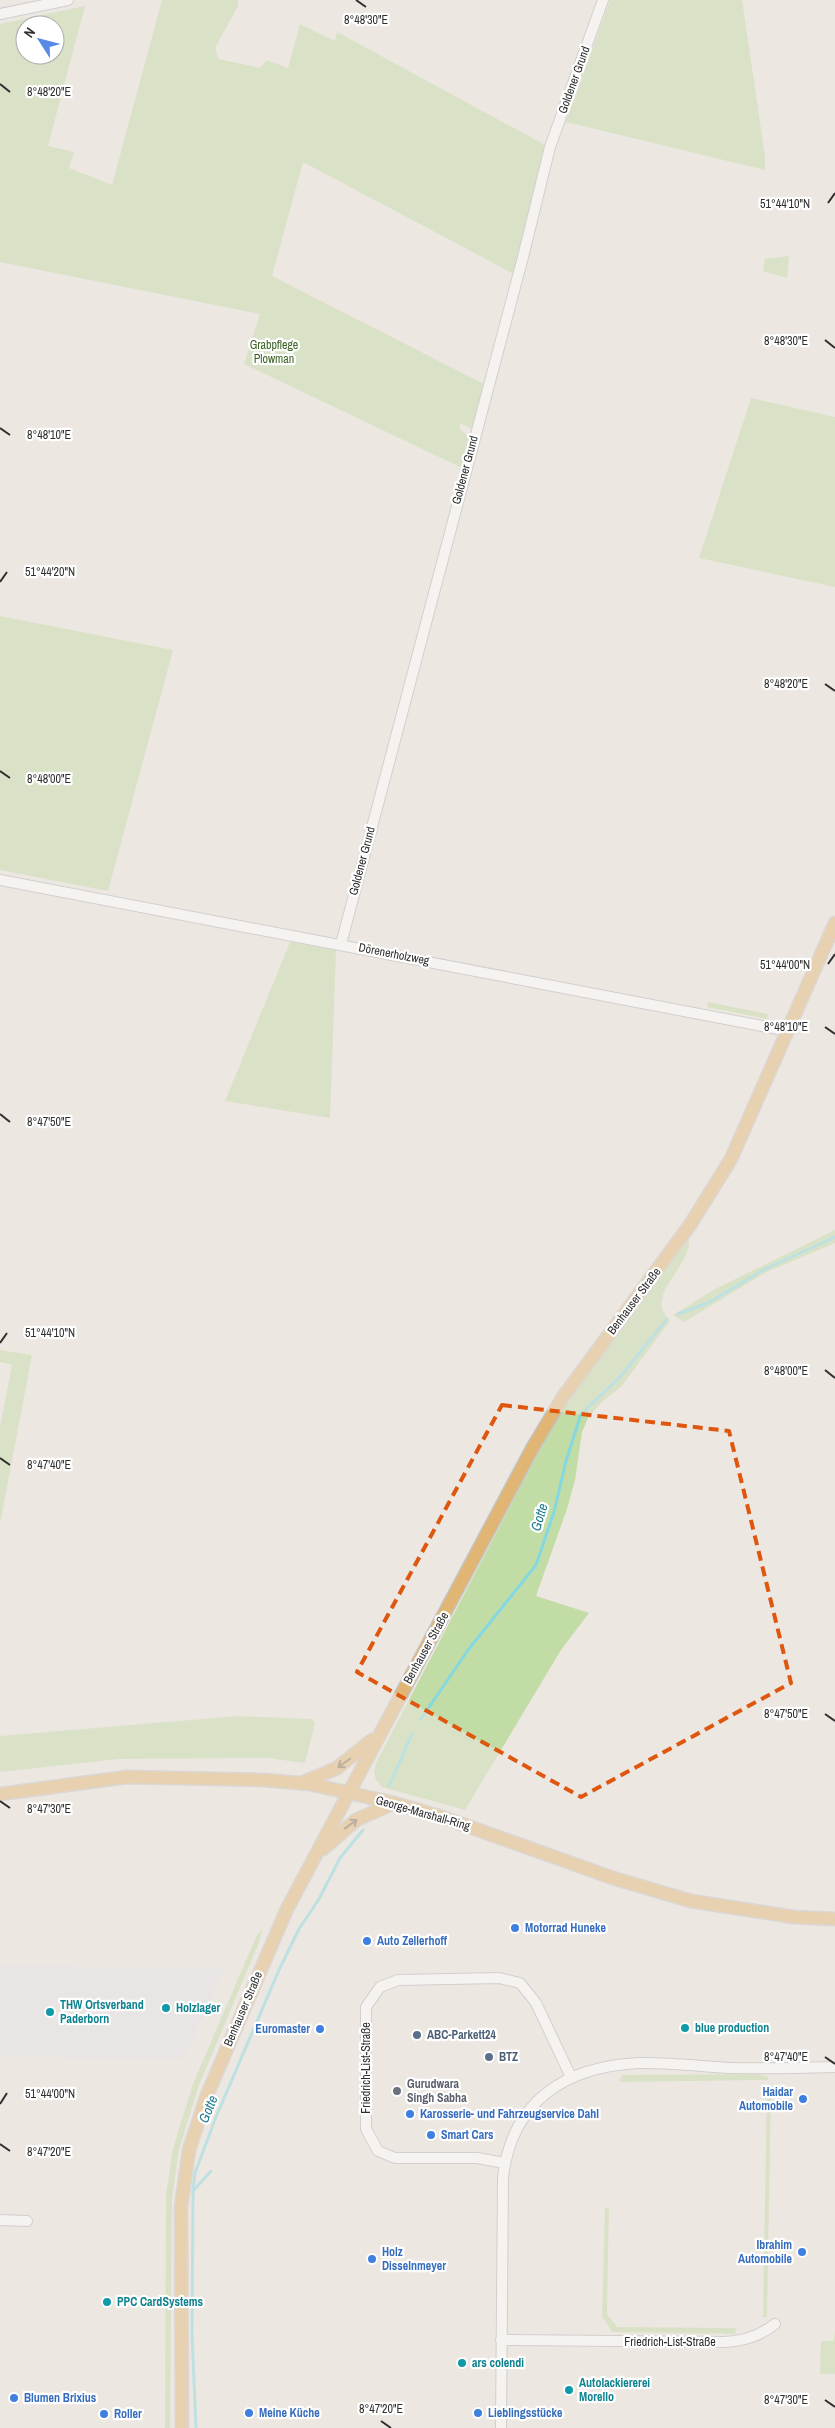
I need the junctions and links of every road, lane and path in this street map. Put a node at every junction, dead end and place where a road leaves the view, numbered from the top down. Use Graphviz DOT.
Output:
graph roads {
  1 [pos="68,0"];
  2 [pos="603,0"];
  3 [pos="0,14"];
  4 [pos="0,880"];
  5 [pos="835,923"];
  6 [pos="341,944"];
  7 [pos="788,1031"];
  8 [pos="380,1731"];
  9 [pos="300,1783"];
  10 [pos="348,1792"];
  11 [pos="0,1794"];
  12 [pos="394,1803"];
  13 [pos="316,1856"];
  14 [pos="835,1919"];
  15 [pos="835,2067"];
  16 [pos="571,2077"];
  17 [pos="505,2163"];
  18 [pos="0,2220"];
  19 [pos="28,2221"];
  20 [pos="775,2324"];
  21 [pos="501,2340"];
  22 [pos="182,2428"];
  23 [pos="501,2428"];
  1 -- 3 [label="street"];
  2 -- 6 [label="street, Goldener Grund"];
  4 -- 6 [label="street, Dörenerholzweg"];
  5 -- 7 [label="main road, Benhauser Straße"];
  6 -- 7 [label="street, Dörenerholzweg"];
  7 -- 8 [label="main road, Benhauser Straße"];
  8 -- 9 [label="main road, one-way"];
  8 -- 10 [label="main road, Benhauser Straße"];
  9 -- 10 [label="main road, George-Marshall-Ring"];
  9 -- 11 [label="main road, George-Marshall-Ring"];
  10 -- 12 [label="main road, George-Marshall-Ring"];
  10 -- 13 [label="main road, Benhauser Straße"];
  13 -- 12 [label="main road, one-way"];
  12 -- 14 [label="main road, George-Marshall-Ring"];
  13 -- 22 [label="main road, Benhauser Straße"];
  15 -- 16 [label="street"];
  16 -- 17 [label="street"];
  16 -- 17 [label="street, Friedrich-List-Straße"];
  17 -- 21 [label="street"];
  18 -- 19 [label="street"];
  20 -- 21 [label="street, Friedrich-List-Straße"];
  21 -- 23 [label="street"];
}
